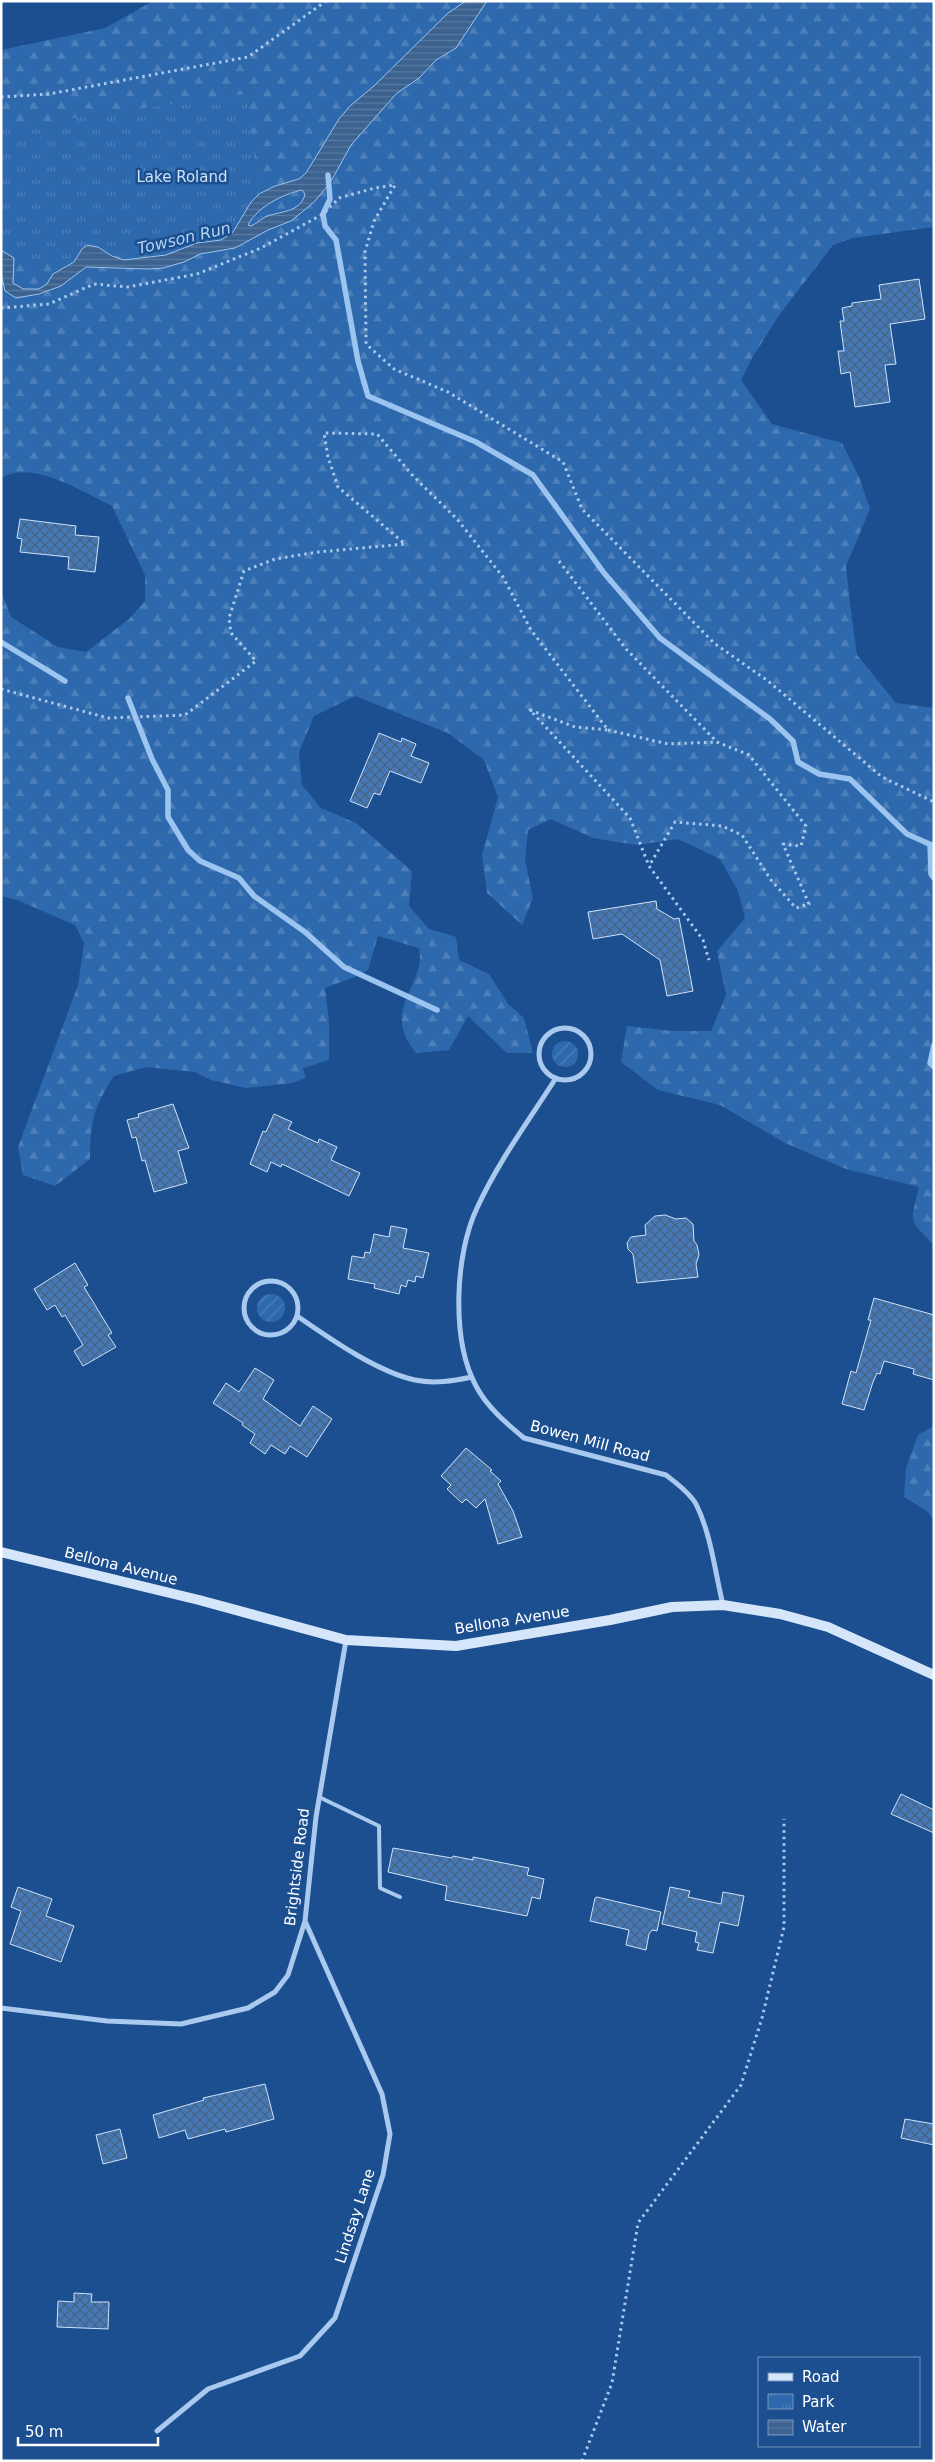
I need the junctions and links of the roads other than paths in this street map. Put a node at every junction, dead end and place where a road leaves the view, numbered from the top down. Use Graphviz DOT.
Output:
graph roads {
  1 [pos="556,1078"];
  2 [pos="297,1316"];
  3 [pos="472,1377"];
  4 [pos="1,1552"];
  5 [pos="723,1605"];
  6 [pos="346,1640"];
  7 [pos="934,1675"];
  8 [pos="319,1797"];
  9 [pos="400,1896"];
  10 [pos="304,1921"];
  11 [pos="1,2008"];
  12 [pos="157,2431"];
  1 -- 1 [label="street"];
  1 -- 3 [label="street, Bowen Mill Road"];
  2 -- 2 [label="street"];
  2 -- 3 [label="street"];
  3 -- 5 [label="street, Bowen Mill Road"];
  4 -- 6 [label="main road, Bellona Avenue"];
  5 -- 6 [label="main road, Bellona Avenue"];
  5 -- 7 [label="main road, Bellona Avenue"];
  6 -- 8 [label="street, Brightside Road"];
  8 -- 9 [label="lane"];
  8 -- 10 [label="street, Brightside Road"];
  10 -- 11 [label="street, Brightside Road"];
  10 -- 12 [label="street, Lindsay Lane"];
}
